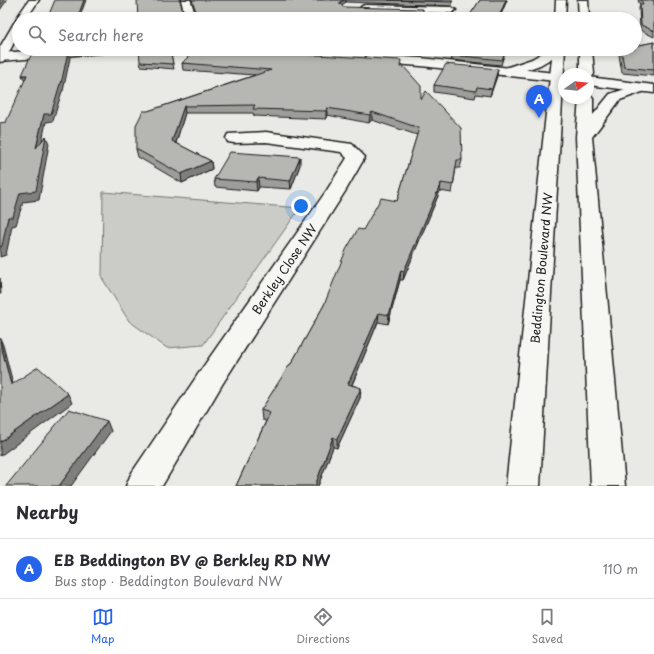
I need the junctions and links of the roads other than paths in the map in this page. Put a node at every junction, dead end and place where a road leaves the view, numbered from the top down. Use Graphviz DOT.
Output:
graph roads {
  1 [pos="34,0"];
  2 [pos="186,0"];
  3 [pos="458,0"];
  4 [pos="562,0"];
  5 [pos="583,0"];
  6 [pos="353,7"];
  7 [pos="25,12"];
  8 [pos="189,12"];
  9 [pos="412,12"];
  10 [pos="450,12"];
  11 [pos="561,12"];
  12 [pos="584,12"];
  13 [pos="12,36"];
  14 [pos="23,56"];
  15 [pos="424,56"];
  16 [pos="546,56"];
  17 [pos="559,56"];
  18 [pos="586,56"];
  19 [pos="0,58"];
  20 [pos="358,58"];
  21 [pos="421,62"];
  22 [pos="560,68"];
  23 [pos="587,68"];
  24 [pos="507,72"];
  25 [pos="558,78"];
  26 [pos="594,82"];
  27 [pos="647,88"];
  28 [pos="559,104"];
  29 [pos="586,104"];
  30 [pos="584,137"];
  31 [pos="234,138"];
  32 [pos="143,486"];
  33 [pos="523,486"];
  34 [pos="608,486"];
  1 -- 7 [label="main road"];
  2 -- 8 [label="main road"];
  3 -- 10 [label="main road"];
  4 -- 11 [label="main road"];
  5 -- 12 [label="main road"];
  6 -- 9 [label="main road"];
  13 -- 19 [label="main road"];
  14 -- 19 [label="main road"];
  15 -- 21 [label="main road"];
  16 -- 24 [label="main road"];
  17 -- 22 [label="main road, Beddington Boulevard NW"];
  18 -- 23 [label="main road"];
  20 -- 21 [label="main road"];
  21 -- 24 [label="main road"];
  24 -- 25 [label="main road"];
  26 -- 27 [label="main road"];
  27 -- 30 [label="main road"];
  28 -- 33 [label="main road, Beddington Boulevard NW"];
  29 -- 30 [label="main road"];
  30 -- 34 [label="main road"];
  31 -- 32 [label="main road, Berkley Close NW"];
}
